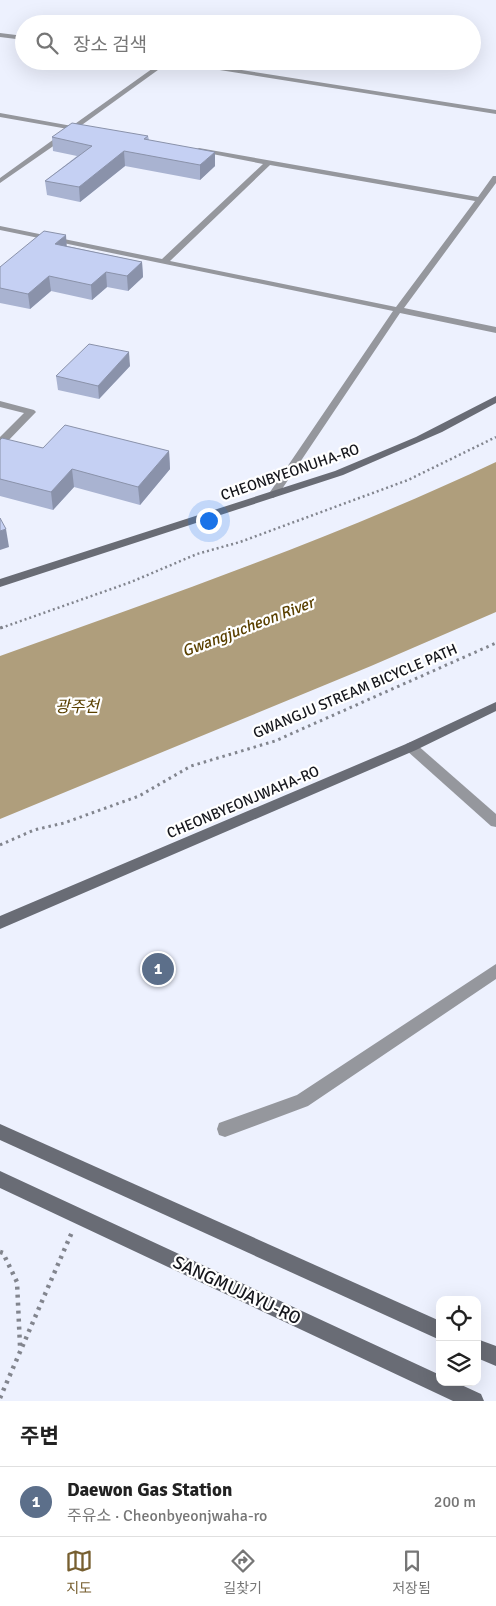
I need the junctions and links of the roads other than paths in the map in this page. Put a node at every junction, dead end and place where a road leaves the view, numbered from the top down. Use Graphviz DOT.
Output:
graph roads {
  1 [pos="0,35"];
  2 [pos="15,37"];
  3 [pos="156,70"];
  4 [pos="227,70"];
  5 [pos="496,112"];
  6 [pos="0,115"];
  7 [pos="73,128"];
  8 [pos="93,132"];
  9 [pos="190,149"];
  10 [pos="268,163"];
  11 [pos="496,178"];
  12 [pos="0,181"];
  13 [pos="480,200"];
  14 [pos="0,228"];
  15 [pos="164,262"];
  16 [pos="398,310"];
  17 [pos="496,330"];
  18 [pos="496,399"];
  19 [pos="0,404"];
  20 [pos="0,443"];
  21 [pos="273,495"];
  22 [pos="0,583"];
  23 [pos="496,706"];
  24 [pos="411,747"];
  25 [pos="496,822"];
  26 [pos="0,923"];
  27 [pos="496,971"];
  28 [pos="225,1129"];
  29 [pos="0,1132"];
  30 [pos="0,1179"];
  31 [pos="436,1329"];
  32 [pos="481,1350"];
  33 [pos="496,1356"];
  34 [pos="474,1401"];
  1 -- 2 [label="lane"];
  3 -- 7 [label="lane"];
  4 -- 5 [label="lane"];
  6 -- 7 [label="lane"];
  7 -- 8 [label="lane"];
  7 -- 12 [label="lane"];
  9 -- 10 [label="lane"];
  10 -- 13 [label="lane"];
  10 -- 15 [label="lane"];
  11 -- 13 [label="lane"];
  13 -- 16 [label="lane"];
  14 -- 15 [label="lane"];
  15 -- 16 [label="lane"];
  16 -- 17 [label="lane"];
  16 -- 21 [label="lane"];
  18 -- 21 [label="street, CHEONBYEONUHA-RO"];
  19 -- 20 [label="lane"];
  21 -- 22 [label="street, CHEONBYEONUHA-RO"];
  23 -- 24 [label="street, CHEONBYEONJWAHA-RO"];
  24 -- 25 [label="lane"];
  24 -- 26 [label="street, CHEONBYEONJWAHA-RO"];
  27 -- 28 [label="lane"];
  29 -- 31 [label="street"];
  30 -- 34 [label="street, SANGMUJAYU-RO"];
  32 -- 33 [label="street"];
}
